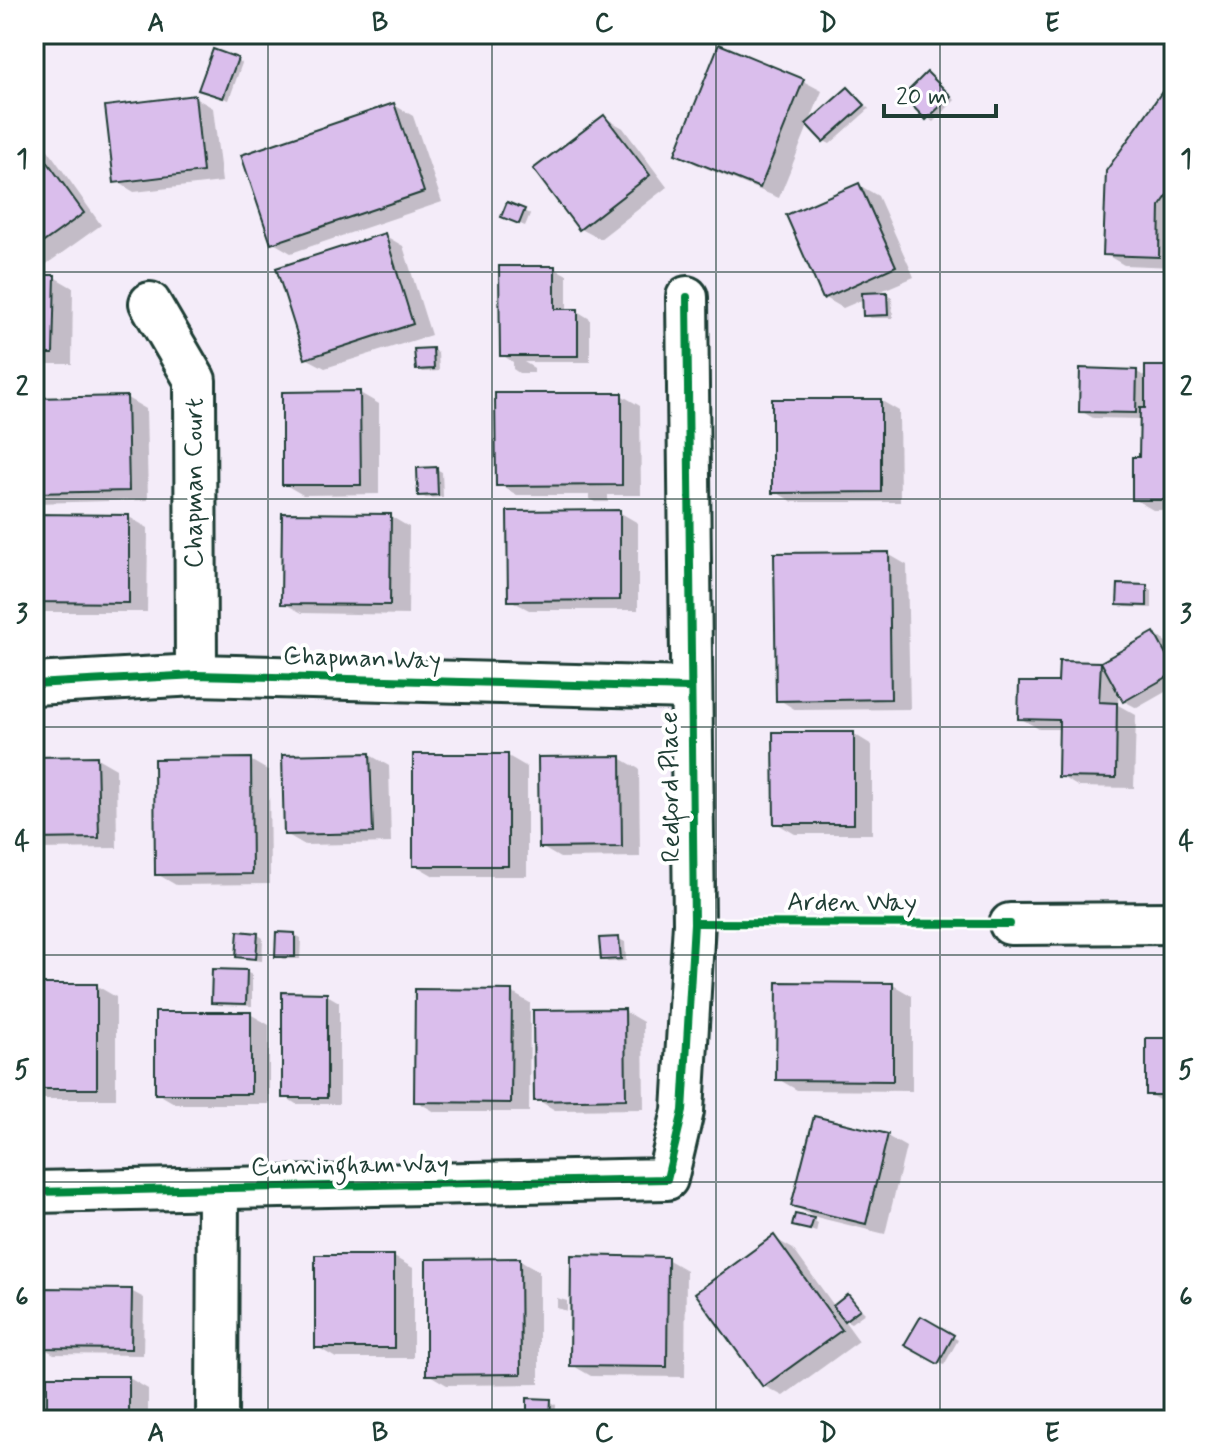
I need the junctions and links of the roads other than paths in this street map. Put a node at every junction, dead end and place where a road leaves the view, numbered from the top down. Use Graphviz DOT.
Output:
graph roads {
  1 [pos="687,297"];
  2 [pos="150,303"];
  3 [pos="196,675"];
  4 [pos="34,684"];
  5 [pos="690,688"];
  6 [pos="1174,923"];
  7 [pos="1010,924"];
  8 [pos="667,1179"];
  9 [pos="218,1189"];
  10 [pos="34,1192"];
  11 [pos="217,1420"];
  1 -- 5 [label="street, Redford Place"];
  2 -- 3 [label="street, Chapman Court"];
  3 -- 4 [label="street, Chapman Way"];
  3 -- 5 [label="street, Chapman Way"];
  5 -- 8 [label="street, Redford Place"];
  6 -- 7 [label="street"];
  8 -- 9 [label="street, Cunningham Way"];
  9 -- 10 [label="street, Cunningham Way"];
  9 -- 11 [label="street"];
}
